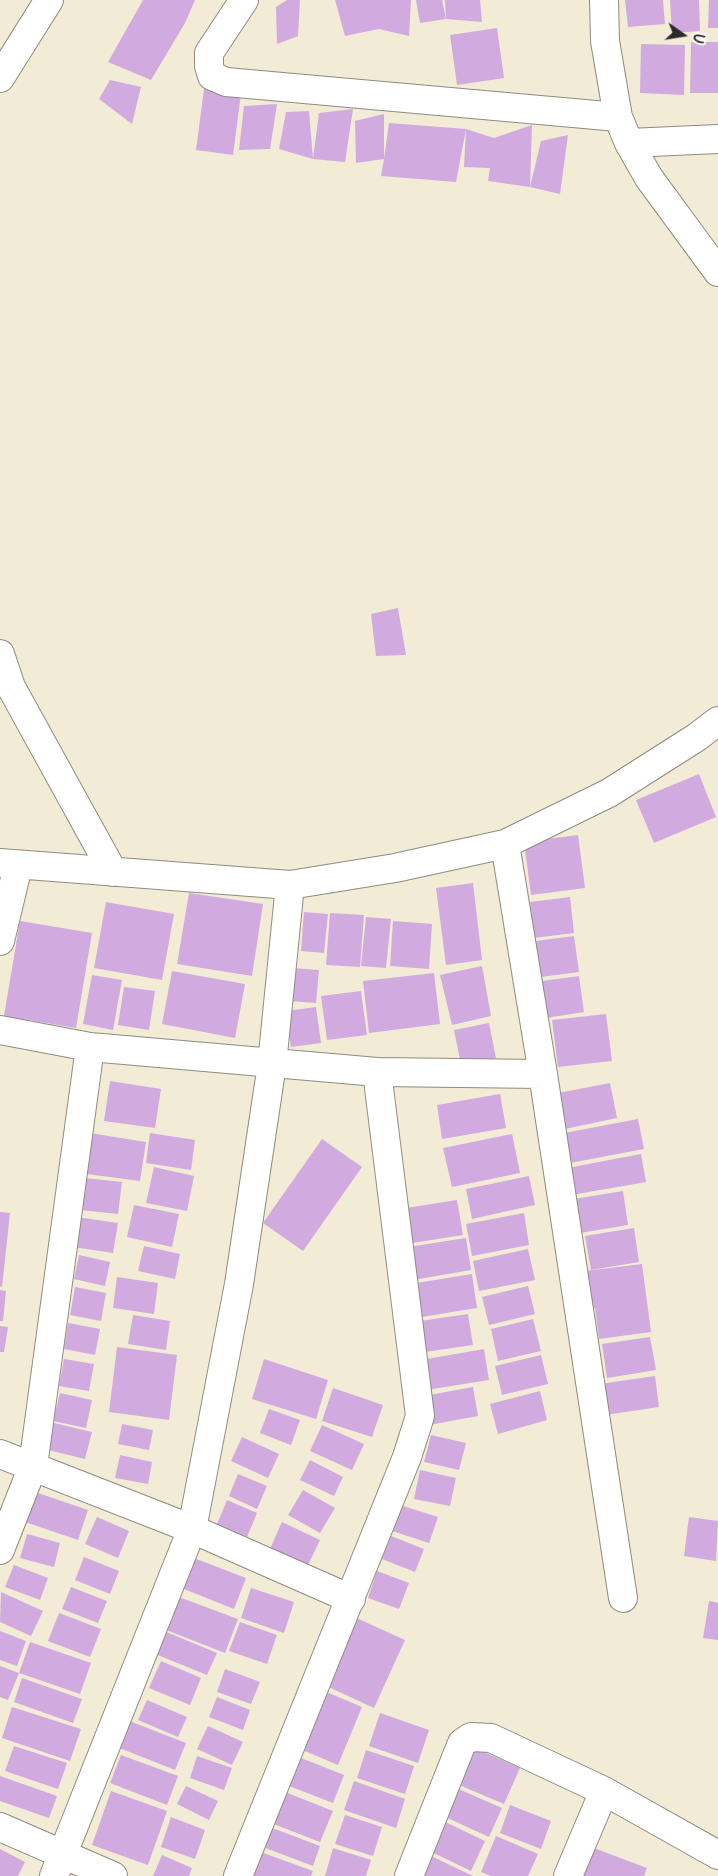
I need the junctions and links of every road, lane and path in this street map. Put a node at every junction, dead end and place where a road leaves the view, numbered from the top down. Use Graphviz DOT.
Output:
graph roads {
  1 [pos="49,0"];
  2 [pos="244,0"];
  3 [pos="604,0"];
  4 [pos="0,78"];
  5 [pos="618,117"];
  6 [pos="718,139"];
  7 [pos="630,143"];
  8 [pos="718,272"];
  9 [pos="0,654"];
  10 [pos="718,721"];
  11 [pos="505,844"];
  12 [pos="9,864"];
  13 [pos="113,872"];
  14 [pos="290,885"];
  15 [pos="0,941"];
  16 [pos="0,1030"];
  17 [pos="90,1047"];
  18 [pos="272,1064"];
  19 [pos="377,1072"];
  20 [pos="543,1074"];
  21 [pos="0,1454"];
  22 [pos="33,1466"];
  23 [pos="192,1529"];
  24 [pos="0,1550"];
  25 [pos="623,1598"];
  26 [pos="351,1599"];
  27 [pos="604,1791"];
  28 [pos="0,1827"];
  29 [pos="718,1855"];
  30 [pos="59,1865"];
  31 [pos="113,1876"];
  32 [pos="238,1876"];
  33 [pos="409,1876"];
  34 [pos="568,1876"];
  1 -- 4 [label="street"];
  2 -- 5 [label="street"];
  3 -- 5 [label="street"];
  5 -- 7 [label="street"];
  6 -- 7 [label="street"];
  7 -- 8 [label="street"];
  9 -- 13 [label="street"];
  10 -- 11 [label="street"];
  11 -- 14 [label="street"];
  11 -- 20 [label="street"];
  12 -- 13 [label="street"];
  12 -- 15 [label="street"];
  13 -- 14 [label="street"];
  14 -- 18 [label="street"];
  16 -- 17 [label="street"];
  17 -- 18 [label="street"];
  17 -- 22 [label="street"];
  18 -- 19 [label="street"];
  18 -- 23 [label="street"];
  19 -- 20 [label="street"];
  19 -- 26 [label="street"];
  20 -- 25 [label="street"];
  21 -- 22 [label="street"];
  22 -- 23 [label="street"];
  22 -- 24 [label="street"];
  23 -- 26 [label="street"];
  23 -- 30 [label="street"];
  26 -- 32 [label="street"];
  27 -- 29 [label="street"];
  27 -- 33 [label="street"];
  27 -- 34 [label="street"];
  28 -- 30 [label="street"];
  30 -- 31 [label="street"];
}
